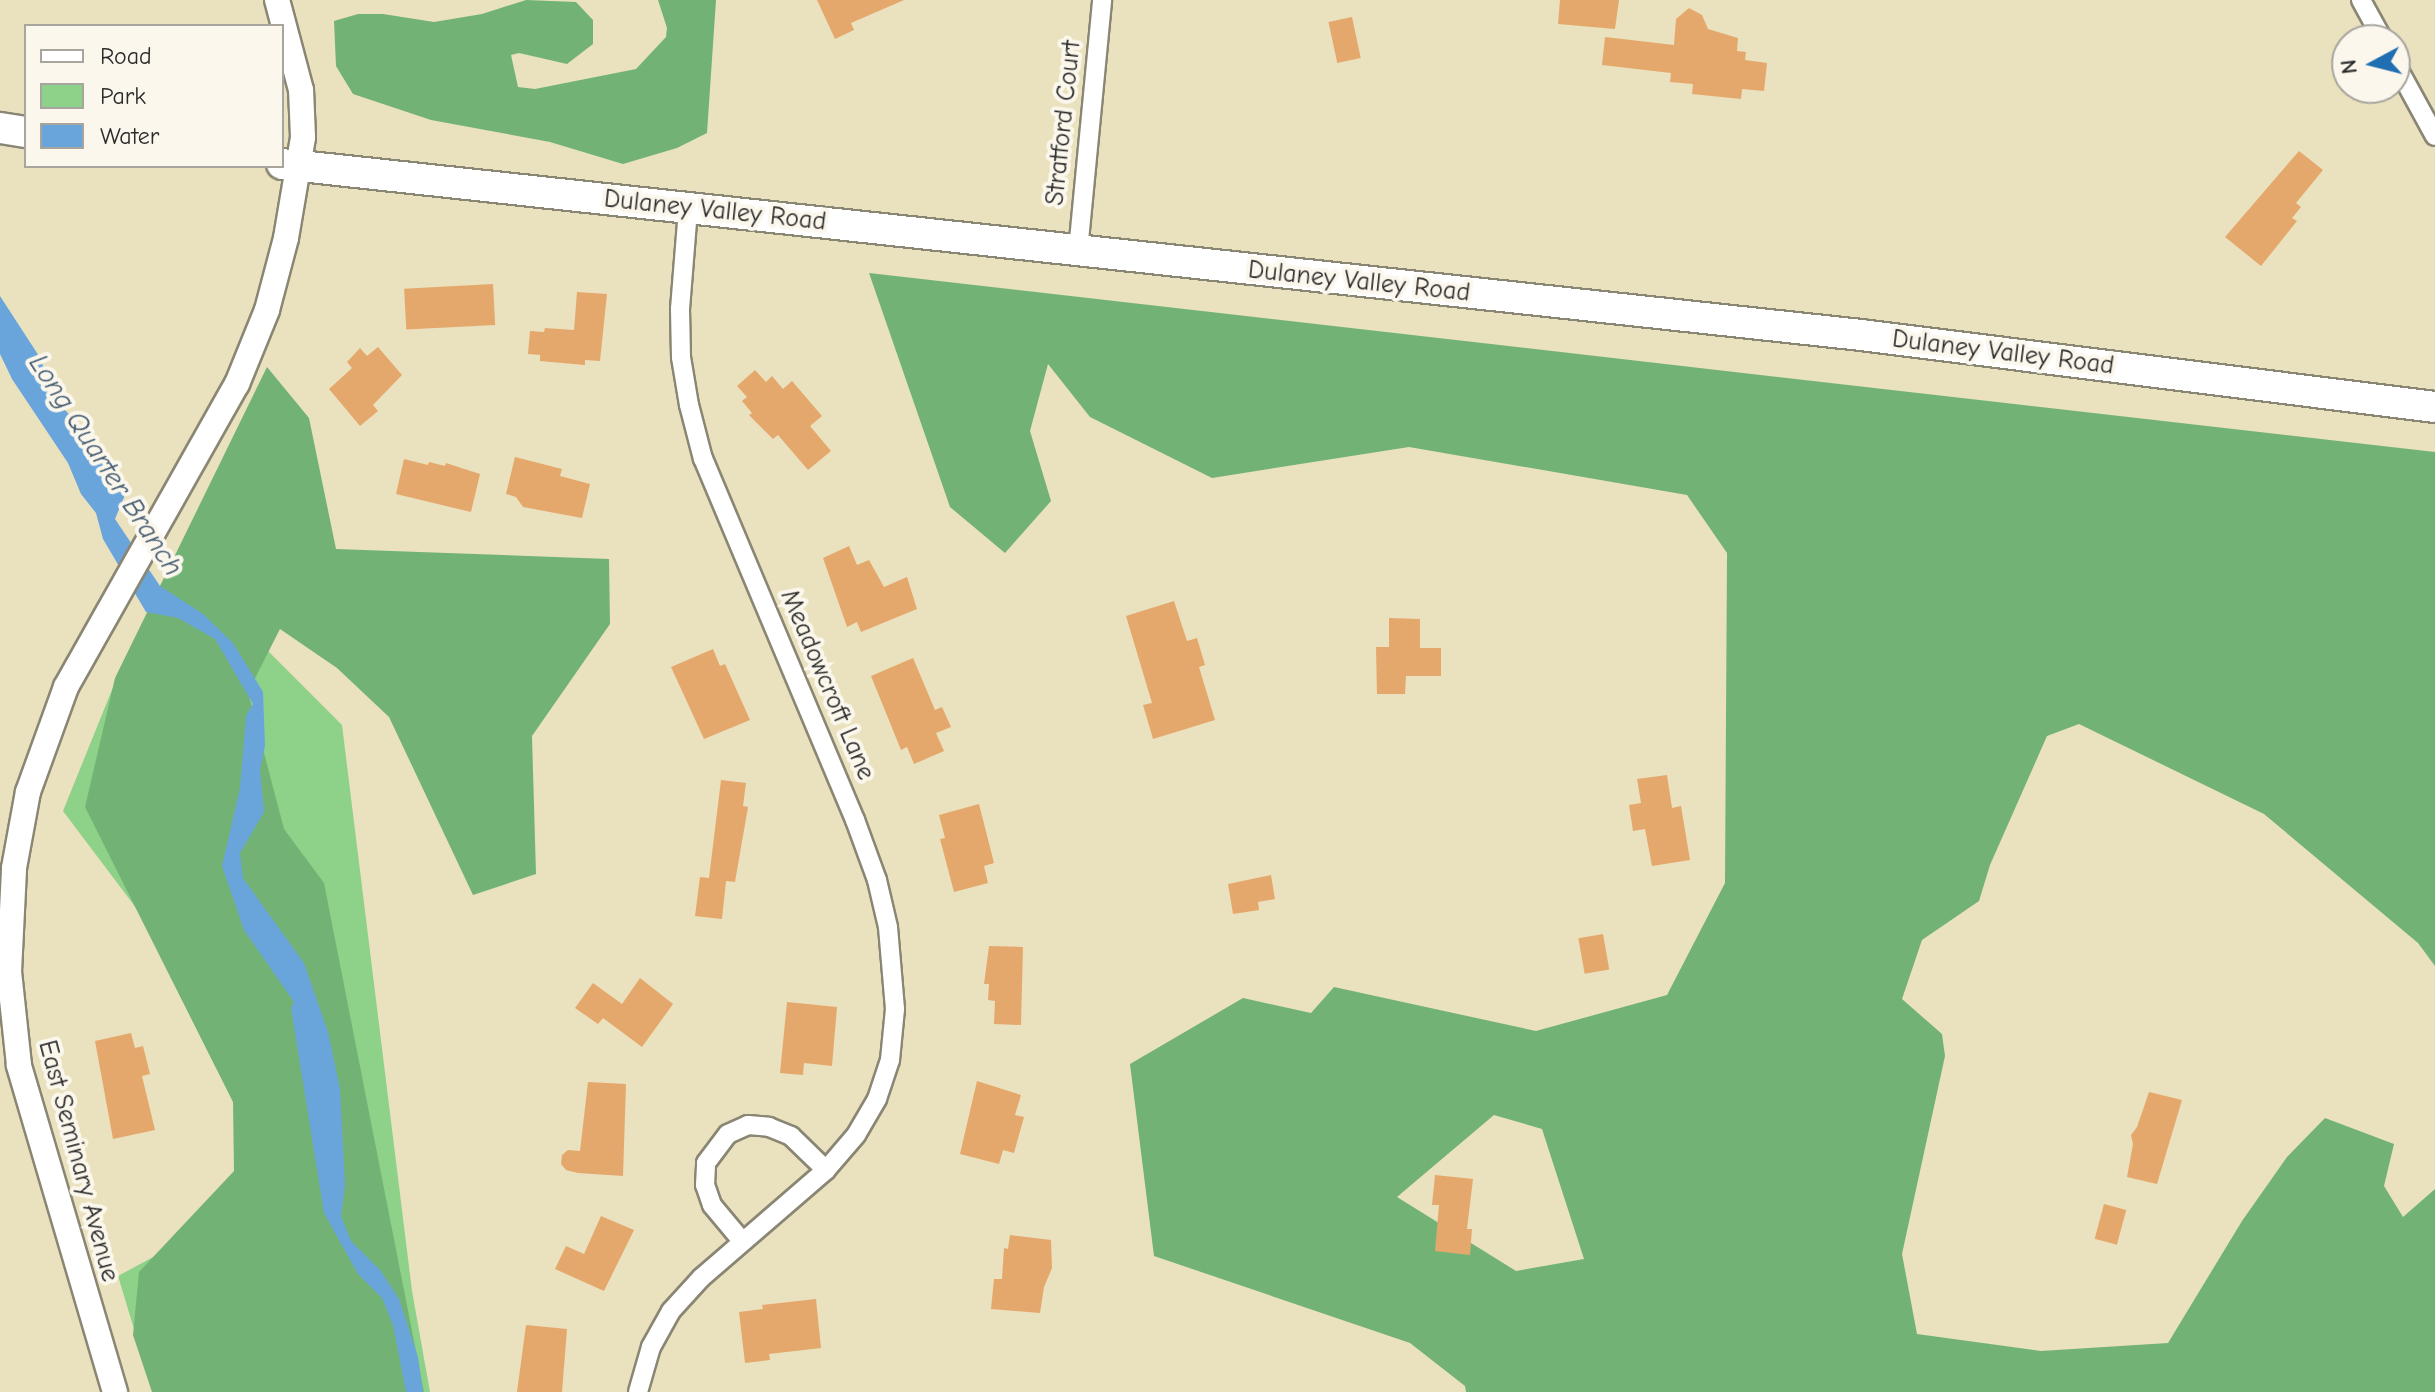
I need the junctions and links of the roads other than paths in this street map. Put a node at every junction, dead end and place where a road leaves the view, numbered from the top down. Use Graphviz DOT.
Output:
graph roads {
  1 [pos="277,0"];
  2 [pos="1102,0"];
  3 [pos="2361,0"];
  4 [pos="283,24"];
  5 [pos="2374,24"];
  6 [pos="284,26"];
  7 [pos="2411,92"];
  8 [pos="0,128"];
  9 [pos="24,132"];
  10 [pos="2435,136"];
  11 [pos="291,165"];
  12 [pos="688,209"];
  13 [pos="1078,251"];
  14 [pos="2435,407"];
  15 [pos="5,903"];
  16 [pos="826,1170"];
  17 [pos="742,1241"];
  18 [pos="115,1392"];
  19 [pos="638,1392"];
  1 -- 4 [label="street, East Seminary Avenue"];
  2 -- 13 [label="street, Stratford Court"];
  3 -- 5 [label="street"];
  6 -- 11 [label="street, East Seminary Avenue"];
  7 -- 10 [label="street"];
  8 -- 9 [label="main road"];
  11 -- 12 [label="main road, Dulaney Valley Road"];
  11 -- 15 [label="street, East Seminary Avenue"];
  12 -- 13 [label="main road, Dulaney Valley Road"];
  12 -- 16 [label="street, Meadowcroft Lane"];
  13 -- 14 [label="main road, Dulaney Valley Road"];
  15 -- 18 [label="street, East Seminary Avenue"];
  16 -- 17 [label="street, Meadowcroft Lane"];
  16 -- 17 [label="street"];
  17 -- 19 [label="street, Meadowcroft Lane"];
}
